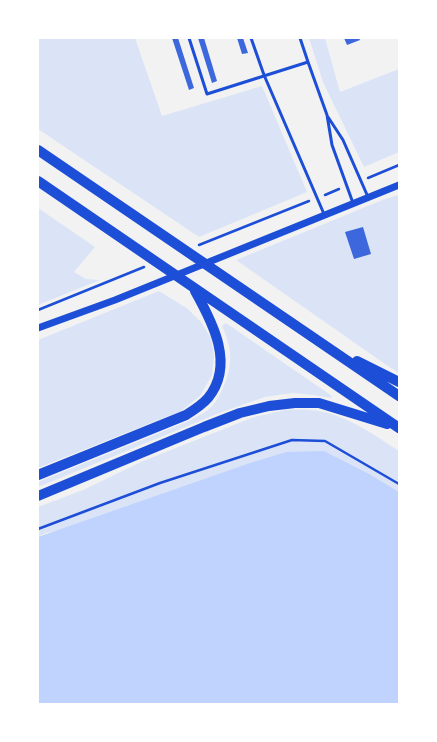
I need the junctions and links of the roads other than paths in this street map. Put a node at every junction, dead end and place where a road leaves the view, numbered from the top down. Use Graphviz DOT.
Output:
graph roads {
  1 [pos="189,38"];
  2 [pos="251,38"];
  3 [pos="300,38"];
  4 [pos="308,62"];
  5 [pos="264,75"];
  6 [pos="327,115"];
  7 [pos="38,150"];
  8 [pos="38,182"];
  9 [pos="399,185"];
  10 [pos="368,197"];
  11 [pos="353,203"];
  12 [pos="324,214"];
  13 [pos="193,288"];
  14 [pos="38,328"];
  15 [pos="323,345"];
  16 [pos="399,382"];
  17 [pos="399,396"];
  18 [pos="399,428"];
  19 [pos="38,475"];
  20 [pos="38,496"];
  1 -- 5 [label="lane"];
  2 -- 5 [label="lane"];
  3 -- 4 [label="lane"];
  4 -- 5 [label="lane"];
  4 -- 6 [label="lane"];
  5 -- 12 [label="lane"];
  6 -- 10 [label="lane"];
  6 -- 11 [label="lane"];
  7 -- 15 [label="main road"];
  8 -- 13 [label="main road"];
  9 -- 10 [label="street"];
  10 -- 11 [label="street"];
  11 -- 12 [label="street"];
  12 -- 14 [label="street"];
  13 -- 18 [label="main road"];
  13 -- 19 [label="main road"];
  15 -- 16 [label="main road"];
  15 -- 17 [label="main road"];
  18 -- 20 [label="main road"];
}
